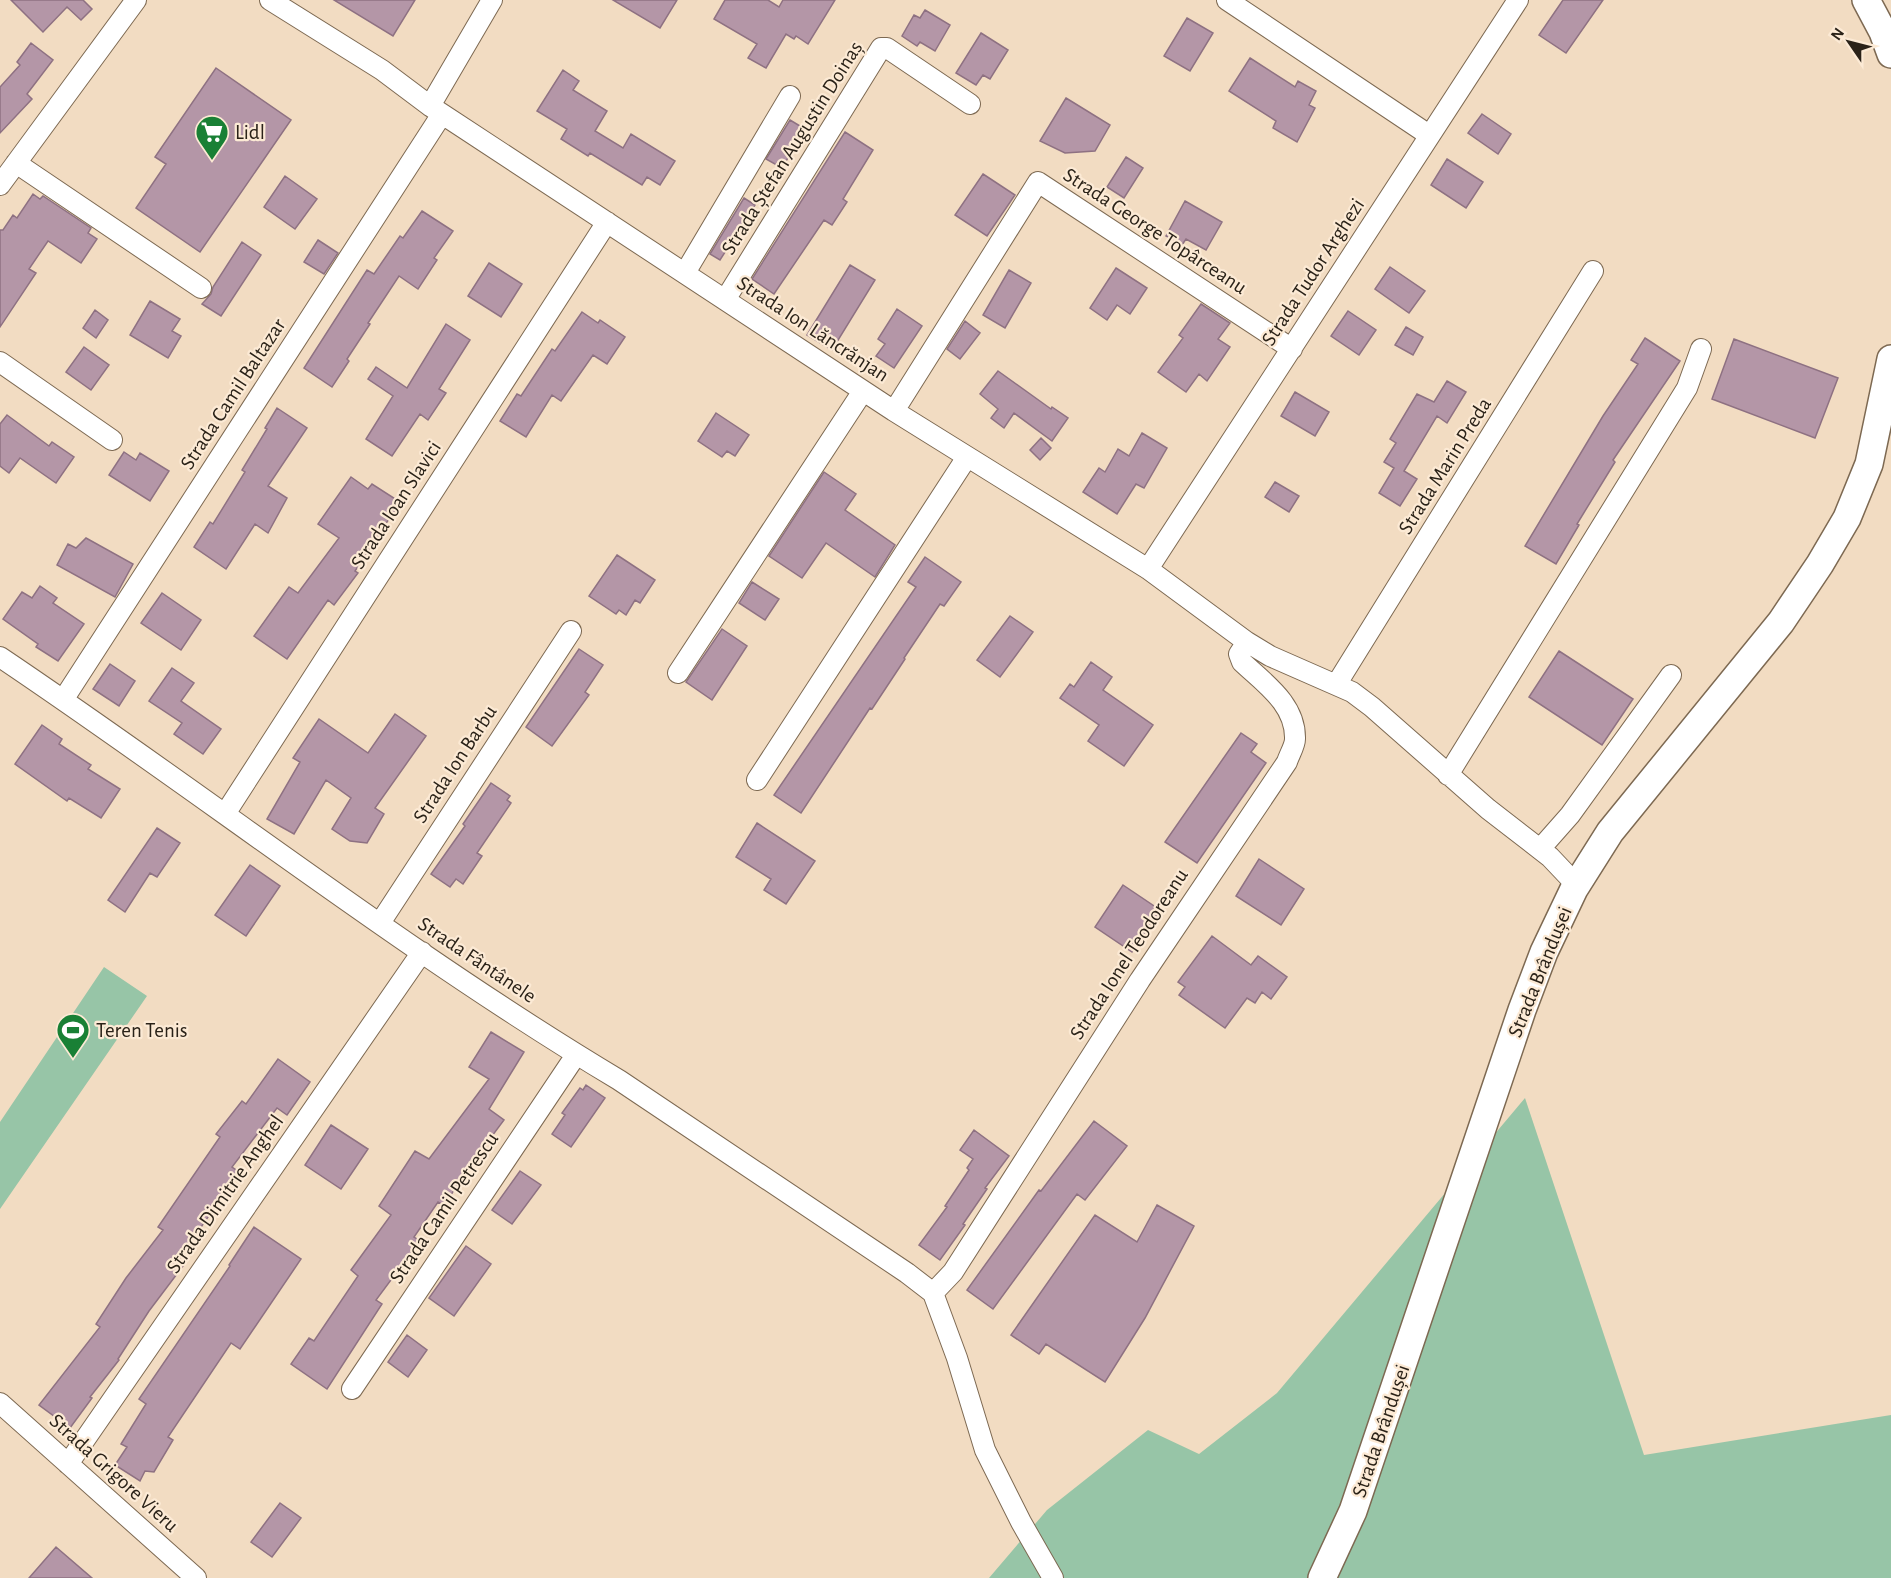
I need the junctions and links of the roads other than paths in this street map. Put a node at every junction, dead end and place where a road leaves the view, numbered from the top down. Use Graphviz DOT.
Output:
graph roads {
  1 [pos="136,0"];
  2 [pos="270,0"];
  3 [pos="492,0"];
  4 [pos="1227,0"];
  5 [pos="1518,0"];
  6 [pos="1866,0"];
  7 [pos="1891,54"];
  8 [pos="790,96"];
  9 [pos="970,104"];
  10 [pos="436,110"];
  11 [pos="1429,135"];
  12 [pos="16,163"];
  13 [pos="0,185"];
  14 [pos="607,222"];
  15 [pos="1593,272"];
  16 [pos="685,273"];
  17 [pos="201,288"];
  18 [pos="725,300"];
  19 [pos="1292,349"];
  20 [pos="1701,349"];
  21 [pos="1891,359"];
  22 [pos="0,363"];
  23 [pos="863,391"];
  24 [pos="894,411"];
  25 [pos="112,440"];
  26 [pos="967,457"];
  27 [pos="1148,569"];
  28 [pos="571,631"];
  29 [pos="1247,642"];
  30 [pos="0,657"];
  31 [pos="678,673"];
  32 [pos="1671,675"];
  33 [pos="1336,685"];
  34 [pos="63,700"];
  35 [pos="1448,775"];
  36 [pos="757,780"];
  37 [pos="225,814"];
  38 [pos="1545,853"];
  39 [pos="1581,878"];
  40 [pos="380,923"];
  41 [pos="422,952"];
  42 [pos="576,1054"];
  43 [pos="933,1293"];
  44 [pos="352,1389"];
  45 [pos="0,1404"];
  46 [pos="68,1464"];
  47 [pos="196,1578"];
  48 [pos="1053,1578"];
  49 [pos="1322,1578"];
  1 -- 12 [label="street"];
  2 -- 10 [label="street, Strada Ion Lăncrănjan"];
  3 -- 10 [label="street, Strada Camil Baltazar"];
  4 -- 11 [label="street"];
  5 -- 11 [label="street, Strada Tudor Arghezi"];
  6 -- 7 [label="main road"];
  8 -- 16 [label="street"];
  9 -- 18 [label="street, Strada Ștefan Augustin Doinaș"];
  10 -- 14 [label="street, Strada Ion Lăncrănjan"];
  10 -- 34 [label="street, Strada Camil Baltazar"];
  11 -- 19 [label="street, Strada Tudor Arghezi"];
  12 -- 13 [label="street"];
  12 -- 17 [label="street"];
  14 -- 16 [label="street, Strada Ion Lăncrănjan"];
  14 -- 37 [label="street, Strada Ioan Slavici"];
  15 -- 33 [label="street, Strada Marin Preda"];
  16 -- 18 [label="street, Strada Ion Lăncrănjan"];
  18 -- 23 [label="street, Strada Ion Lăncrănjan"];
  19 -- 24 [label="street, Strada George Topârceanu"];
  19 -- 27 [label="street, Strada Tudor Arghezi"];
  20 -- 35 [label="street"];
  21 -- 39 [label="main road, Strada Brândușei"];
  22 -- 25 [label="street"];
  23 -- 24 [label="street, Strada Ion Lăncrănjan"];
  23 -- 31 [label="street"];
  24 -- 26 [label="street, Strada Ion Lăncrănjan"];
  26 -- 27 [label="street, Strada Ion Lăncrănjan"];
  26 -- 36 [label="street"];
  27 -- 29 [label="street, Strada Ion Lăncrănjan"];
  28 -- 40 [label="street, Strada Ion Barbu"];
  29 -- 33 [label="street, Strada Ion Lăncrănjan"];
  29 -- 43 [label="street, Strada Ionel Teodoreanu"];
  30 -- 34 [label="street, Strada Fântânele"];
  32 -- 38 [label="street"];
  33 -- 35 [label="street, Strada Ion Lăncrănjan"];
  34 -- 37 [label="street, Strada Fântânele"];
  35 -- 38 [label="street, Strada Ion Lăncrănjan"];
  37 -- 40 [label="street, Strada Fântânele"];
  38 -- 39 [label="street, Strada Ion Lăncrănjan"];
  39 -- 49 [label="main road, Strada Brândușei"];
  40 -- 41 [label="street, Strada Fântânele"];
  41 -- 42 [label="street, Strada Fântânele"];
  41 -- 46 [label="street, Strada Dimitrie Anghel"];
  42 -- 43 [label="street, Strada Fântânele"];
  42 -- 44 [label="street, Strada Camil Petrescu"];
  43 -- 48 [label="street"];
  45 -- 46 [label="street, Strada Grigore Vieru"];
  46 -- 47 [label="street, Strada Grigore Vieru"];
}
